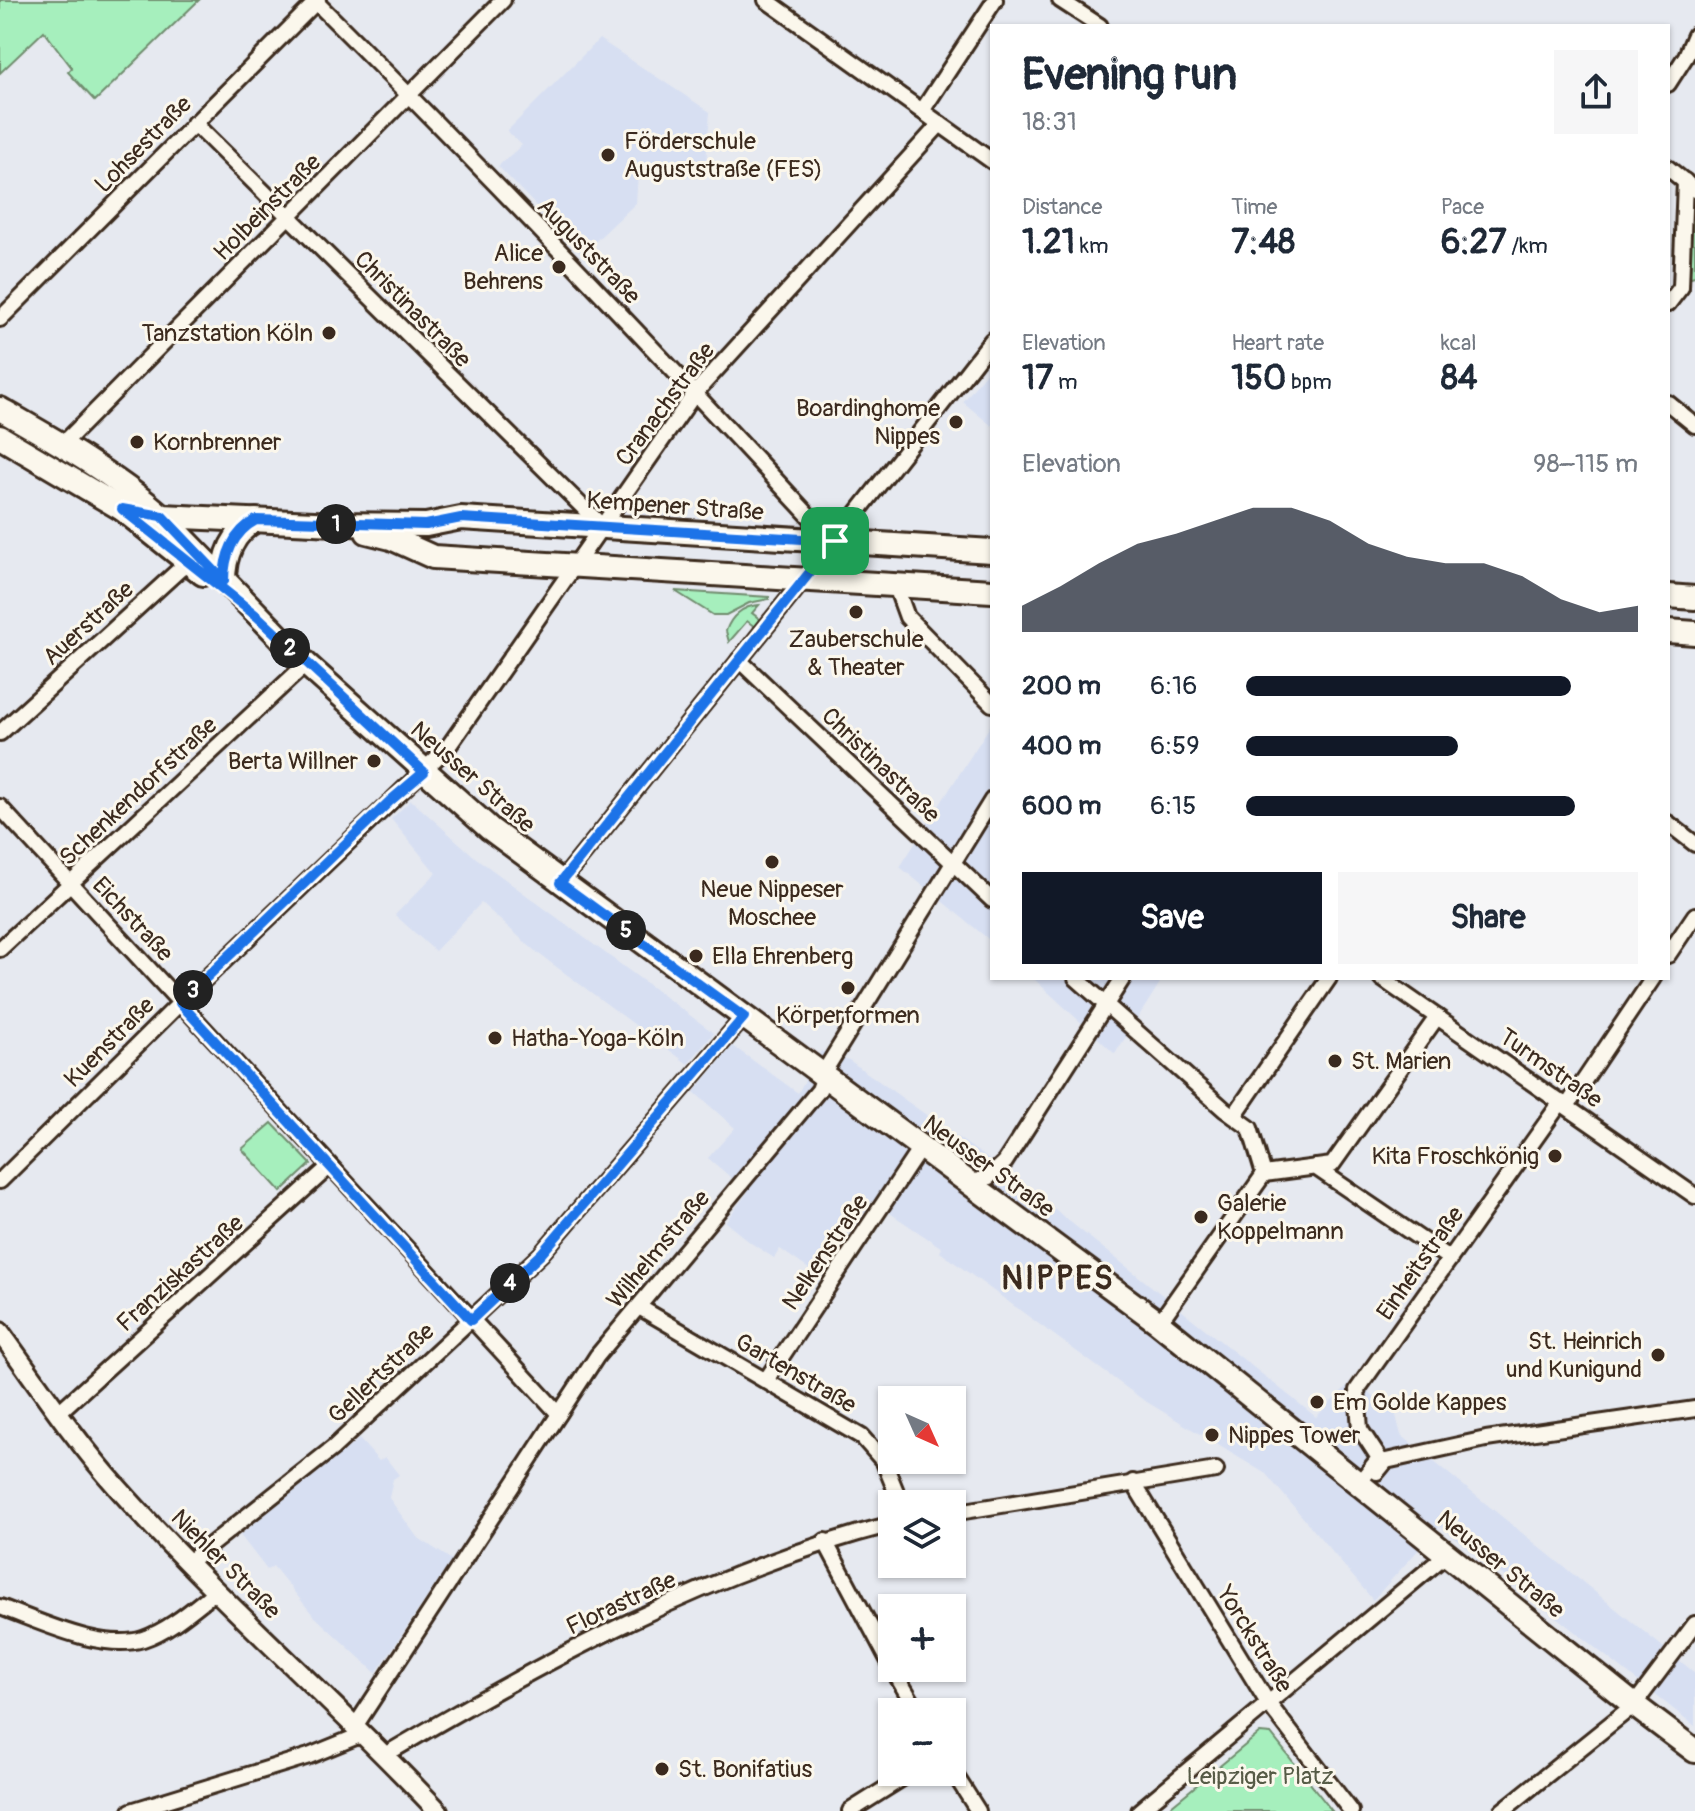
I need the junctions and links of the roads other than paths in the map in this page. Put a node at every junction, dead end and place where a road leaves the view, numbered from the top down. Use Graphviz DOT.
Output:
graph roads {
  1 [pos="503,0"];
  2 [pos="766,0"];
  3 [pos="995,0"];
  4 [pos="1060,0"];
  5 [pos="317,1"];
  6 [pos="1084,6"];
  7 [pos="1098,24"];
  8 [pos="1695,35"];
  9 [pos="1670,81"];
  10 [pos="409,95"];
  11 [pos="922,111"];
  12 [pos="194,123"];
  13 [pos="940,124"];
  14 [pos="990,160"];
  15 [pos="1670,170"];
  16 [pos="1690,186"];
  17 [pos="288,217"];
  18 [pos="1688,285"];
  19 [pos="1670,302"];
  20 [pos="0,319"];
  21 [pos="990,342"];
  22 [pos="695,393"];
  23 [pos="1670,405"];
  24 [pos="0,409"];
  25 [pos="1695,425"];
  26 [pos="0,437"];
  27 [pos="62,445"];
  28 [pos="122,509"];
  29 [pos="162,516"];
  30 [pos="256,520"];
  31 [pos="450,520"];
  32 [pos="335,524"];
  33 [pos="602,527"];
  34 [pos="826,540"];
  35 [pos="990,551"];
  36 [pos="451,558"];
  37 [pos="575,566"];
  38 [pos="207,570"];
  39 [pos="804,580"];
  40 [pos="899,587"];
  41 [pos="990,591"];
  42 [pos="1670,596"];
  43 [pos="1695,598"];
  44 [pos="258,617"];
  45 [pos="1670,631"];
  46 [pos="1695,633"];
  47 [pos="739,660"];
  48 [pos="306,664"];
  49 [pos="990,702"];
  50 [pos="0,733"];
  51 [pos="424,772"];
  52 [pos="990,803"];
  53 [pos="0,807"];
  54 [pos="1670,825"];
  55 [pos="1695,844"];
  56 [pos="953,864"];
  57 [pos="560,883"];
  58 [pos="71,884"];
  59 [pos="990,898"];
  60 [pos="1695,915"];
  61 [pos="0,949"];
  62 [pos="1670,952"];
  63 [pos="1078,980"];
  64 [pos="1122,980"];
  65 [pos="1328,980"];
  66 [pos="1384,980"];
  67 [pos="1652,980"];
  68 [pos="180,1003"];
  69 [pos="1105,1005"];
  70 [pos="744,1017"];
  71 [pos="1437,1017"];
  72 [pos="824,1077"];
  73 [pos="1564,1104"];
  74 [pos="1234,1116"];
  75 [pos="921,1147"];
  76 [pos="330,1166"];
  77 [pos="1315,1167"];
  78 [pos="1264,1174"];
  79 [pos="0,1181"];
  80 [pos="970,1183"];
  81 [pos="1692,1188"];
  82 [pos="1450,1259"];
  83 [pos="639,1307"];
  84 [pos="471,1320"];
  85 [pos="1159,1323"];
  86 [pos="0,1332"];
  87 [pos="766,1380"];
  88 [pos="1695,1409"];
  89 [pos="59,1412"];
  90 [pos="559,1414"];
  91 [pos="1382,1460"];
  92 [pos="1216,1470"];
  93 [pos="1133,1482"];
  94 [pos="1362,1486"];
  95 [pos="895,1490"];
  96 [pos="966,1511"];
  97 [pos="878,1528"];
  98 [pos="825,1541"];
  99 [pos="1447,1554"];
  100 [pos="189,1562"];
  101 [pos="216,1591"];
  102 [pos="0,1607"];
  103 [pos="1695,1624"];
  104 [pos="878,1641"];
  105 [pos="1268,1703"];
  106 [pos="1634,1705"];
  107 [pos="360,1730"];
  108 [pos="1695,1751"];
  109 [pos="383,1756"];
  110 [pos="890,1786"];
  111 [pos="962,1786"];
  112 [pos="131,1811"];
  113 [pos="438,1811"];
  114 [pos="850,1811"];
  115 [pos="978,1811"];
  116 [pos="1139,1811"];
  117 [pos="1351,1811"];
  118 [pos="1502,1811"];
  1 -- 10 [label="street, Holbeinstraße"];
  2 -- 11 [label="street"];
  3 -- 11 [label="street"];
  4 -- 6 [label="street"];
  5 -- 10 [label="street, Auguststraße"];
  5 -- 12 [label="street, Lohsestraße"];
  6 -- 7 [label="street"];
  8 -- 9 [label="street"];
  10 -- 17 [label="street, Holbeinstraße"];
  10 -- 22 [label="street, Auguststraße"];
  11 -- 13 [label="street"];
  12 -- 17 [label="street, Christinastraße"];
  12 -- 20 [label="street, Lohsestraße"];
  13 -- 14 [label="street"];
  13 -- 22 [label="street, Cranachstraße"];
  15 -- 16 [label="street"];
  16 -- 18 [label="street"];
  17 -- 27 [label="street, Holbeinstraße"];
  17 -- 33 [label="street, Christinastraße"];
  18 -- 19 [label="street"];
  21 -- 34 [label="street"];
  22 -- 33 [label="street, Cranachstraße"];
  22 -- 34 [label="street, Auguststraße"];
  23 -- 25 [label="street"];
  24 -- 27 [label="main road, Neusser Straße"];
  26 -- 28 [label="main road, Neusser Straße"];
  27 -- 29 [label="main road, Neusser Straße"];
  28 -- 29 [label="main road, Kempener Straße"];
  28 -- 38 [label="main road, Neusser Straße"];
  29 -- 30 [label="main road, Kempener Straße"];
  29 -- 38 [label="main road, Neusser Straße"];
  30 -- 32 [label="main road, Kempener Straße"];
  30 -- 38 [label="main road"];
  31 -- 32 [label="main road, Kempener Straße"];
  31 -- 33 [label="main road, Kempener Straße"];
  31 -- 36 [label="main road"];
  32 -- 36 [label="main road, Kempener Straße"];
  33 -- 34 [label="main road, Kempener Straße"];
  33 -- 37 [label="street, Cranachstraße"];
  34 -- 35 [label="main road, Kempener Straße"];
  34 -- 39 [label="street"];
  36 -- 37 [label="main road, Kempener Straße"];
  37 -- 39 [label="main road, Kempener Straße"];
  37 -- 51 [label="street, Cranachstraße"];
  38 -- 44 [label="main road, Neusser Straße"];
  38 -- 44 [label="main road, Neusser Straße"];
  38 -- 50 [label="street, Auerstraße"];
  39 -- 40 [label="main road, Kempener Straße"];
  39 -- 47 [label="street"];
  40 -- 41 [label="main road, Kempener Straße"];
  40 -- 49 [label="street"];
  42 -- 43 [label="main road"];
  44 -- 48 [label="main road, Neusser Straße"];
  45 -- 46 [label="main road"];
  47 -- 56 [label="street, Christinastraße"];
  47 -- 57 [label="street"];
  48 -- 51 [label="main road, Neusser Straße"];
  48 -- 58 [label="street, Schenkendorfstraße"];
  51 -- 57 [label="main road, Neusser Straße"];
  51 -- 68 [label="street, Kuenstraße"];
  52 -- 56 [label="street, Wilhelmstraße"];
  53 -- 58 [label="street, Eichstraße"];
  54 -- 55 [label="street"];
  56 -- 59 [label="street, Christinastraße"];
  56 -- 72 [label="street, Wilhelmstraße"];
  57 -- 70 [label="main road, Neusser Straße"];
  58 -- 61 [label="street, Schenkendorfstraße"];
  58 -- 68 [label="street, Eichstraße"];
  60 -- 62 [label="street"];
  63 -- 69 [label="street"];
  64 -- 69 [label="street"];
  65 -- 74 [label="street"];
  66 -- 71 [label="street, Turmstraße"];
  67 -- 73 [label="street, Einheitstraße"];
  68 -- 76 [label="street, Eichstraße"];
  68 -- 79 [label="street, Kuenstraße"];
  69 -- 74 [label="street"];
  69 -- 80 [label="street"];
  70 -- 72 [label="main road, Neusser Straße"];
  70 -- 84 [label="street, Gellertstraße"];
  71 -- 73 [label="street, Turmstraße"];
  71 -- 77 [label="street"];
  72 -- 75 [label="main road, Neusser Straße"];
  72 -- 83 [label="street, Wilhelmstraße"];
  73 -- 81 [label="street, Turmstraße"];
  73 -- 82 [label="street, Einheitstraße"];
  74 -- 78 [label="street"];
  75 -- 80 [label="main road, Neusser Straße"];
  75 -- 87 [label="street, Nelkenstraße"];
  76 -- 84 [label="street, Eichstraße"];
  76 -- 89 [label="street, Franziskastraße"];
  77 -- 78 [label="street"];
  77 -- 82 [label="street"];
  78 -- 85 [label="street"];
  80 -- 85 [label="main road, Neusser Straße"];
  82 -- 91 [label="street, Einheitstraße"];
  83 -- 87 [label="street, Gartenstraße"];
  83 -- 90 [label="street, Wilhelmstraße"];
  84 -- 90 [label="street, Eichstraße"];
  84 -- 100 [label="street, Gellertstraße"];
  85 -- 94 [label="main road, Neusser Straße"];
  86 -- 89 [label="street, Niehler Straße"];
  87 -- 95 [label="street, Gartenstraße"];
  88 -- 91 [label="street"];
  89 -- 100 [label="street, Niehler Straße"];
  90 -- 107 [label="street, Wilhelmstraße"];
  91 -- 94 [label="street"];
  92 -- 93 [label="street"];
  93 -- 96 [label="street"];
  93 -- 105 [label="street, Yorckstraße"];
  94 -- 99 [label="main road, Neusser Straße"];
  97 -- 98 [label="street, Florastraße"];
  98 -- 104 [label="street"];
  98 -- 109 [label="street, Florastraße"];
  99 -- 105 [label="street"];
  99 -- 106 [label="main road, Neusser Straße"];
  100 -- 101 [label="street, Niehler Straße"];
  101 -- 102 [label="street"];
  101 -- 107 [label="street, Niehler Straße"];
  103 -- 106 [label="street"];
  105 -- 116 [label="street"];
  105 -- 117 [label="street, Yorckstraße"];
  106 -- 108 [label="main road, Neusser Straße"];
  106 -- 118 [label="street"];
  107 -- 109 [label="street, Niehler Straße"];
  107 -- 112 [label="street"];
  109 -- 113 [label="street, Niehler Straße"];
  110 -- 114 [label="street"];
  111 -- 115 [label="street"];
}
